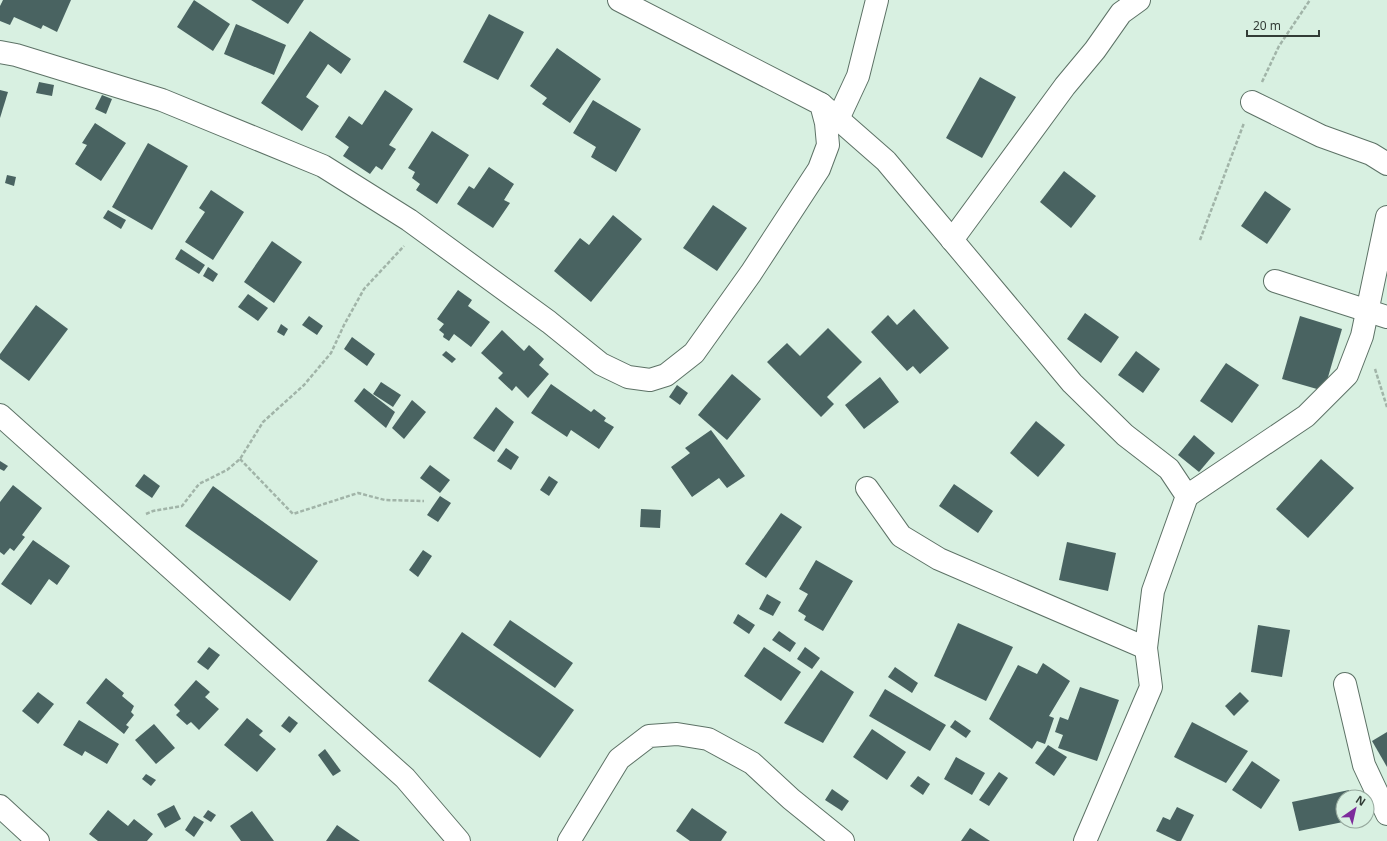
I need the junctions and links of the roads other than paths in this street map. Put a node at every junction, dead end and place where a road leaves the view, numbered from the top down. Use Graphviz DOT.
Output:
graph roads {
  1 [pos="619,0"];
  2 [pos="877,0"];
  3 [pos="1139,0"];
  4 [pos="0,52"];
  5 [pos="1252,102"];
  6 [pos="821,104"];
  7 [pos="838,119"];
  8 [pos="1387,164"];
  9 [pos="1387,217"];
  10 [pos="952,240"];
  11 [pos="1275,282"];
  12 [pos="1377,315"];
  13 [pos="0,415"];
  14 [pos="867,488"];
  15 [pos="1187,496"];
  16 [pos="1146,648"];
  17 [pos="1346,684"];
  18 [pos="0,806"];
  19 [pos="1387,814"];
  20 [pos="38,841"];
  21 [pos="459,841"];
  22 [pos="569,841"];
  23 [pos="843,841"];
  24 [pos="1085,841"];
  1 -- 6 [label="street"];
  2 -- 7 [label="street"];
  3 -- 10 [label="street"];
  4 -- 6 [label="street"];
  5 -- 8 [label="street"];
  6 -- 7 [label="street"];
  7 -- 10 [label="street"];
  9 -- 12 [label="street"];
  10 -- 15 [label="street"];
  11 -- 12 [label="street"];
  12 -- 15 [label="street"];
  13 -- 21 [label="street"];
  14 -- 16 [label="street"];
  15 -- 16 [label="street"];
  16 -- 24 [label="street"];
  17 -- 19 [label="street"];
  18 -- 20 [label="street"];
  22 -- 23 [label="street"];
}
